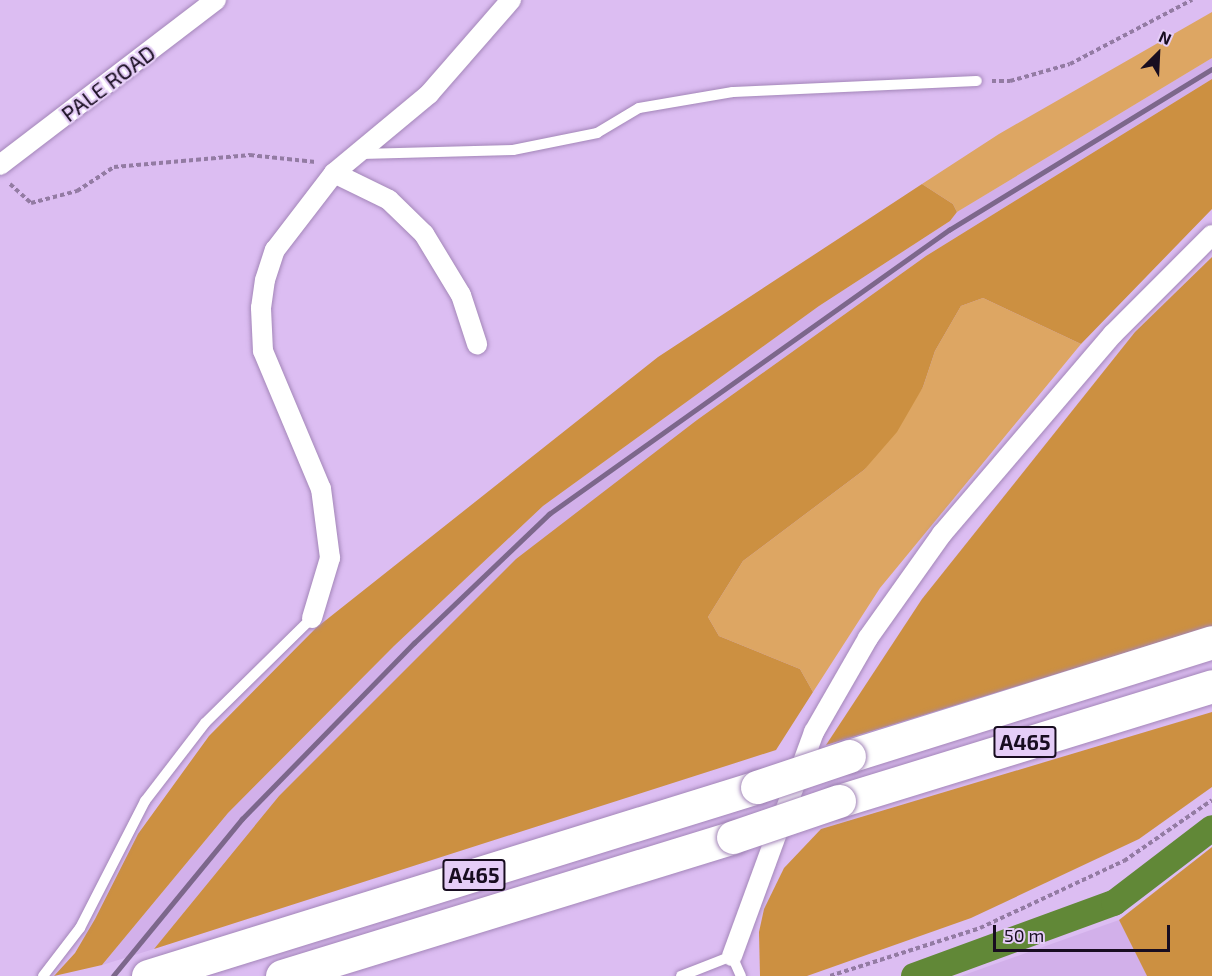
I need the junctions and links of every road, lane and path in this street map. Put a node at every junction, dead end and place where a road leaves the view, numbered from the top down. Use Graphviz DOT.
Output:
graph roads {
  1 [pos="216,0"];
  2 [pos="511,0"];
  3 [pos="1192,0"];
  4 [pos="976,81"];
  5 [pos="355,154"];
  6 [pos="334,173"];
  7 [pos="4,174"];
  8 [pos="1212,235"];
  9 [pos="477,344"];
  10 [pos="312,618"];
  11 [pos="1212,642"];
  12 [pos="1212,686"];
  13 [pos="1212,800"];
  14 [pos="732,956"];
  15 [pos="43,976"];
  16 [pos="148,976"];
  17 [pos="282,976"];
  18 [pos="681,976"];
  19 [pos="741,976"];
  20 [pos="830,976"];
  1 -- 7 [label="street, PALE ROAD"];
  2 -- 5 [label="street"];
  3 -- 4 [label="path"];
  4 -- 5 [label="lane"];
  5 -- 6 [label="street"];
  6 -- 7 [label="path"];
  6 -- 9 [label="street"];
  6 -- 10 [label="street"];
  8 -- 14 [label="street"];
  10 -- 15 [label="lane"];
  11 -- 16 [label="highway, A465, bridge"];
  12 -- 17 [label="highway, A465, bridge"];
  13 -- 20 [label="path"];
  14 -- 18 [label="lane"];
  14 -- 19 [label="lane"];
}
